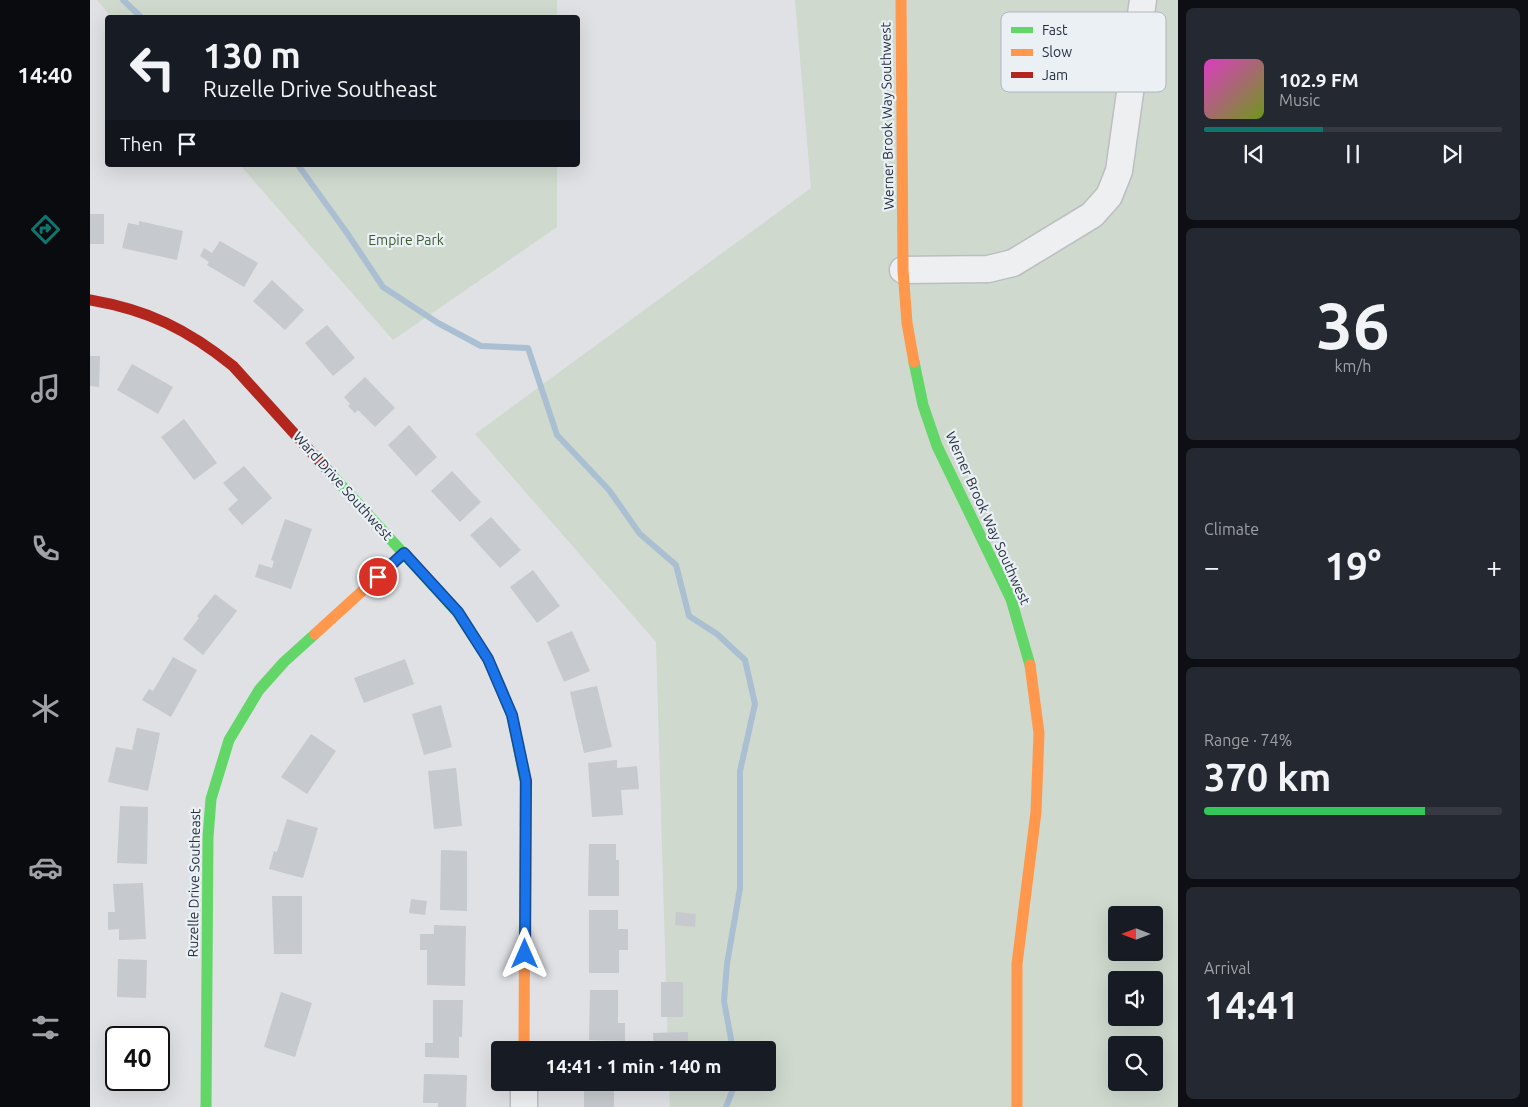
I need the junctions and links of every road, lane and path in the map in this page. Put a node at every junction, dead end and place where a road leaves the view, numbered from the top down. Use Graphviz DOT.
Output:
graph roads {
  1 [pos="901,0"];
  2 [pos="1130,92"];
  3 [pos="903,270"];
  4 [pos="90,300"];
  5 [pos="404,553"];
  6 [pos="524,1041"];
  7 [pos="524,1091"];
  8 [pos="206,1107"];
  9 [pos="524,1107"];
  10 [pos="1017,1107"];
  1 -- 3 [label="street, Werner Brook Way Southwest"];
  2 -- 3 [label="street"];
  3 -- 10 [label="street, Werner Brook Way Southwest"];
  4 -- 5 [label="street, Ward Drive Southwest"];
  5 -- 6 [label="street, Ward Drive Southwest"];
  5 -- 8 [label="street, Ruzelle Drive Southeast"];
  7 -- 9 [label="street"];
}
